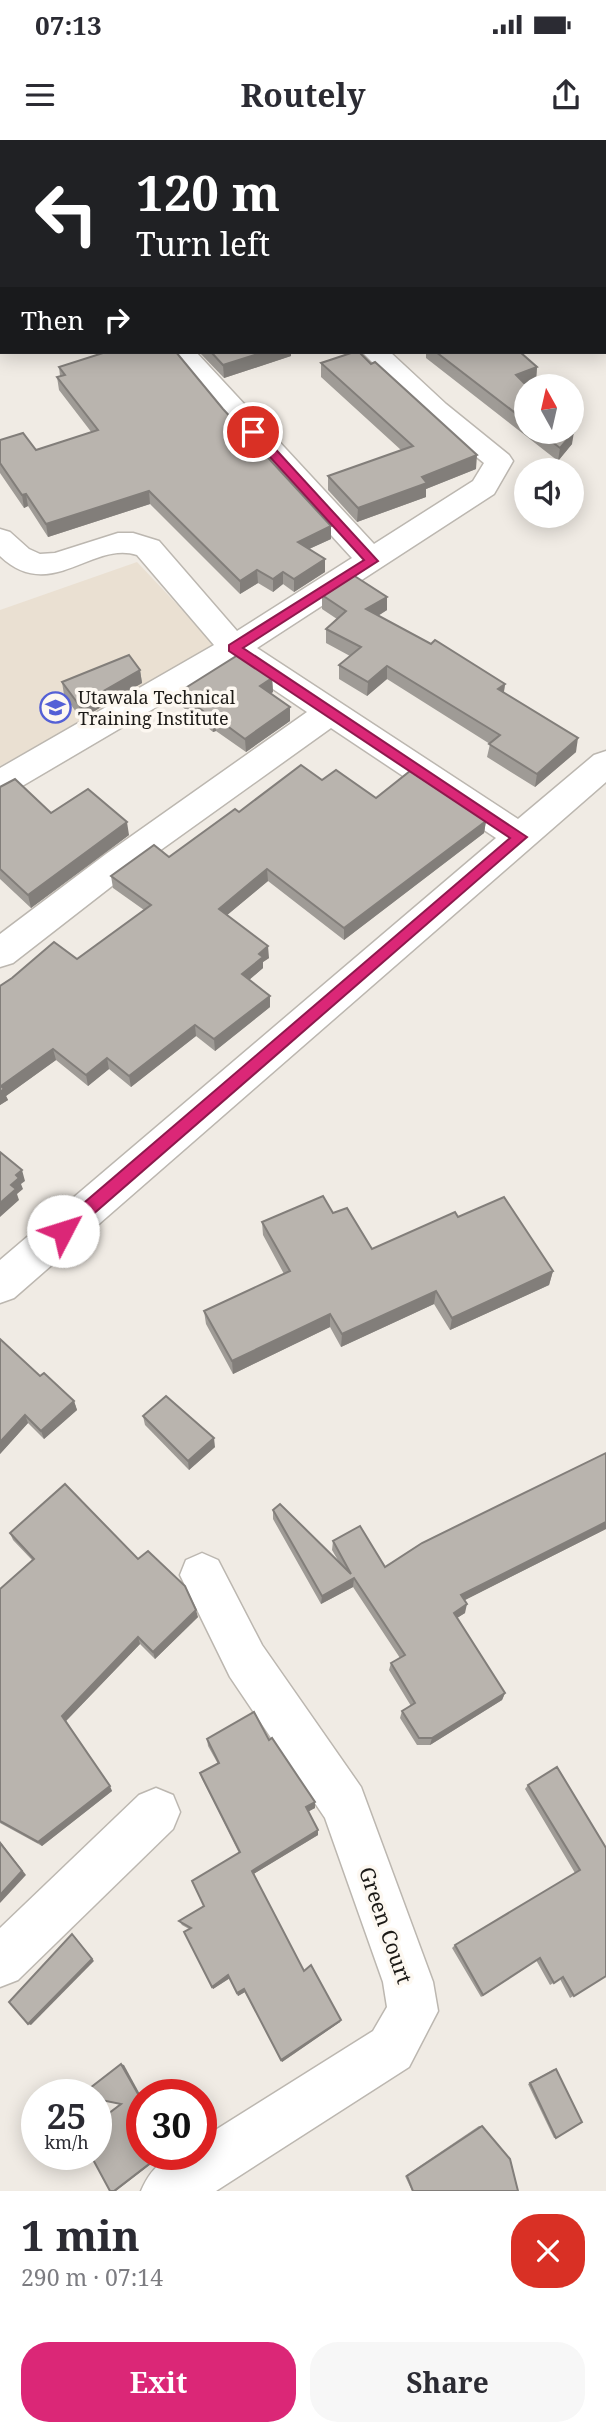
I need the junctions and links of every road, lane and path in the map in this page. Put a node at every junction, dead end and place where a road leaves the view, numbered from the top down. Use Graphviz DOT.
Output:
graph roads {
  1 [pos="184,354"];
  2 [pos="377,354"];
  3 [pos="0,539"];
  4 [pos="372,561"];
  5 [pos="234,648"];
  6 [pos="330,712"];
  7 [pos="606,763"];
  8 [pos="0,783"];
  9 [pos="520,837"];
  10 [pos="0,953"];
  11 [pos="0,1285"];
  12 [pos="202,1575"];
  13 [pos="156,1812"];
  14 [pos="0,1962"];
  15 [pos="169,2191"];
  1 -- 4 [label="street"];
  2 -- 4 [label="street"];
  3 -- 5 [label="street"];
  4 -- 5 [label="street"];
  5 -- 6 [label="street"];
  5 -- 8 [label="street"];
  6 -- 9 [label="street"];
  6 -- 10 [label="street"];
  7 -- 9 [label="street"];
  9 -- 11 [label="street"];
  12 -- 15 [label="street, Green Court"];
  13 -- 14 [label="street"];
}
